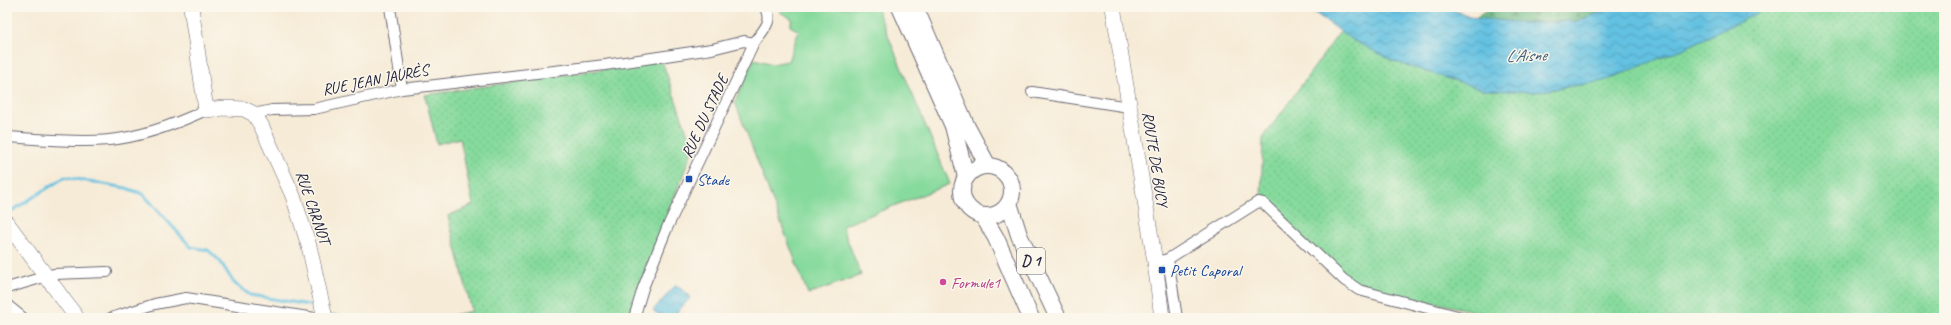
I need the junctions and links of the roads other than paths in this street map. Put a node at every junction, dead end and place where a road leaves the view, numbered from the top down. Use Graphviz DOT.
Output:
graph roads {
  1 [pos="191,7"];
  2 [pos="390,7"];
  3 [pos="765,7"];
  4 [pos="900,7"];
  5 [pos="915,7"];
  6 [pos="1113,7"];
  7 [pos="754,43"];
  8 [pos="402,89"];
  9 [pos="1032,92"];
  10 [pos="1130,107"];
  11 [pos="206,110"];
  12 [pos="254,114"];
  13 [pos="7,137"];
  14 [pos="988,166"];
  15 [pos="966,177"];
  16 [pos="1009,203"];
  17 [pos="983,216"];
  18 [pos="7,223"];
  19 [pos="1162,260"];
  20 [pos="107,272"];
  21 [pos="46,276"];
  22 [pos="7,288"];
  23 [pos="7,305"];
  24 [pos="23,318"];
  25 [pos="77,318"];
  26 [pos="111,318"];
  27 [pos="315,318"];
  28 [pos="325,318"];
  29 [pos="634,318"];
  30 [pos="1031,318"];
  31 [pos="1058,318"];
  32 [pos="1162,318"];
  33 [pos="1177,318"];
  34 [pos="1465,318"];
  1 -- 11 [label="street"];
  2 -- 8 [label="street"];
  3 -- 7 [label="street, RUE DU STADE"];
  4 -- 15 [label="main road"];
  5 -- 14 [label="main road"];
  6 -- 10 [label="street, ROUTE DE BUCY"];
  7 -- 8 [label="street, RUE JEAN JAURÈS"];
  7 -- 29 [label="street, RUE DU STADE"];
  8 -- 12 [label="street, RUE JEAN JAURÈS"];
  9 -- 10 [label="street"];
  10 -- 19 [label="street, ROUTE DE BUCY"];
  11 -- 12 [label="street, RUE JEAN JAURÈS"];
  11 -- 13 [label="street, RUE JEAN JAURÈS"];
  12 -- 28 [label="street, RUE CARNOT"];
  14 -- 15 [label="main road"];
  14 -- 16 [label="main road"];
  15 -- 17 [label="main road"];
  16 -- 17 [label="main road"];
  16 -- 31 [label="main road, D 1"];
  17 -- 30 [label="main road, D 1"];
  18 -- 21 [label="street"];
  19 -- 32 [label="street, ROUTE DE BUCY"];
  19 -- 33 [label="street, ROUTE DE BUCY"];
  19 -- 34 [label="street"];
  20 -- 21 [label="street"];
  21 -- 22 [label="street"];
  21 -- 25 [label="street"];
  23 -- 24 [label="street"];
  26 -- 27 [label="street"];
}
